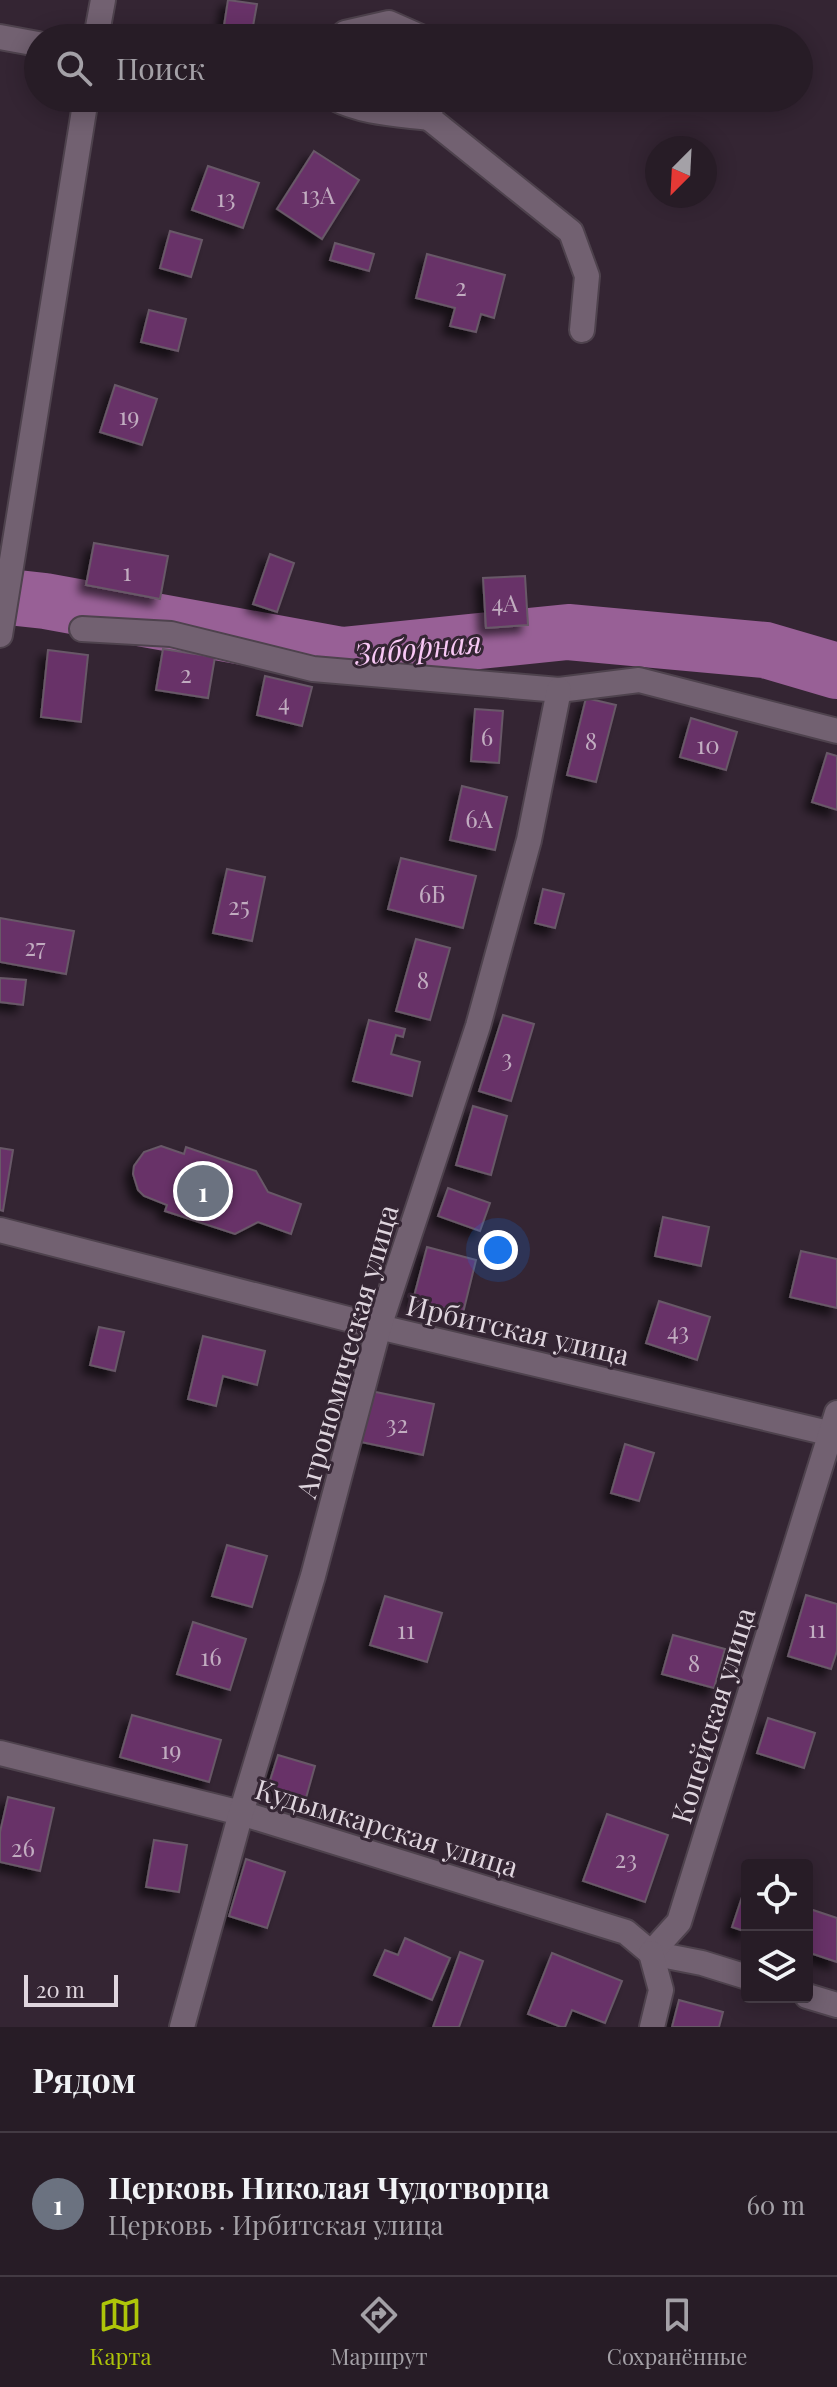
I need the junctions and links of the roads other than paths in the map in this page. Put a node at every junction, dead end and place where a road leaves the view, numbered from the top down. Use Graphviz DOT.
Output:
graph roads {
  1 [pos="103,0"];
  2 [pos="99,24"];
  3 [pos="0,37"];
  4 [pos="24,41"];
  5 [pos="84,112"];
  6 [pos="436,112"];
  7 [pos="582,330"];
  8 [pos="82,629"];
  9 [pos="0,635"];
  10 [pos="559,690"];
  11 [pos="837,731"];
  12 [pos="0,1230"];
  13 [pos="379,1327"];
  14 [pos="835,1427"];
  15 [pos="0,1753"];
  16 [pos="241,1813"];
  17 [pos="651,1953"];
  18 [pos="741,1975"];
  19 [pos="813,1998"];
  20 [pos="837,2005"];
  21 [pos="182,2027"];
  22 [pos="652,2027"];
  1 -- 2 [label="street"];
  3 -- 4 [label="street"];
  5 -- 9 [label="street"];
  6 -- 7 [label="street"];
  8 -- 10 [label="street"];
  10 -- 11 [label="street"];
  10 -- 13 [label="street, Агрономическая улица"];
  12 -- 13 [label="street, Ирбитская улица"];
  13 -- 14 [label="street, Ирбитская улица"];
  13 -- 16 [label="street, Агрономическая улица"];
  14 -- 17 [label="street, Копейская улица"];
  15 -- 16 [label="street, Кудымкарская улица"];
  16 -- 17 [label="street, Кудымкарская улица"];
  16 -- 21 [label="street, Агрономическая улица"];
  17 -- 18 [label="street, Кудымкарская улица"];
  17 -- 22 [label="street"];
  19 -- 20 [label="street"];
}
